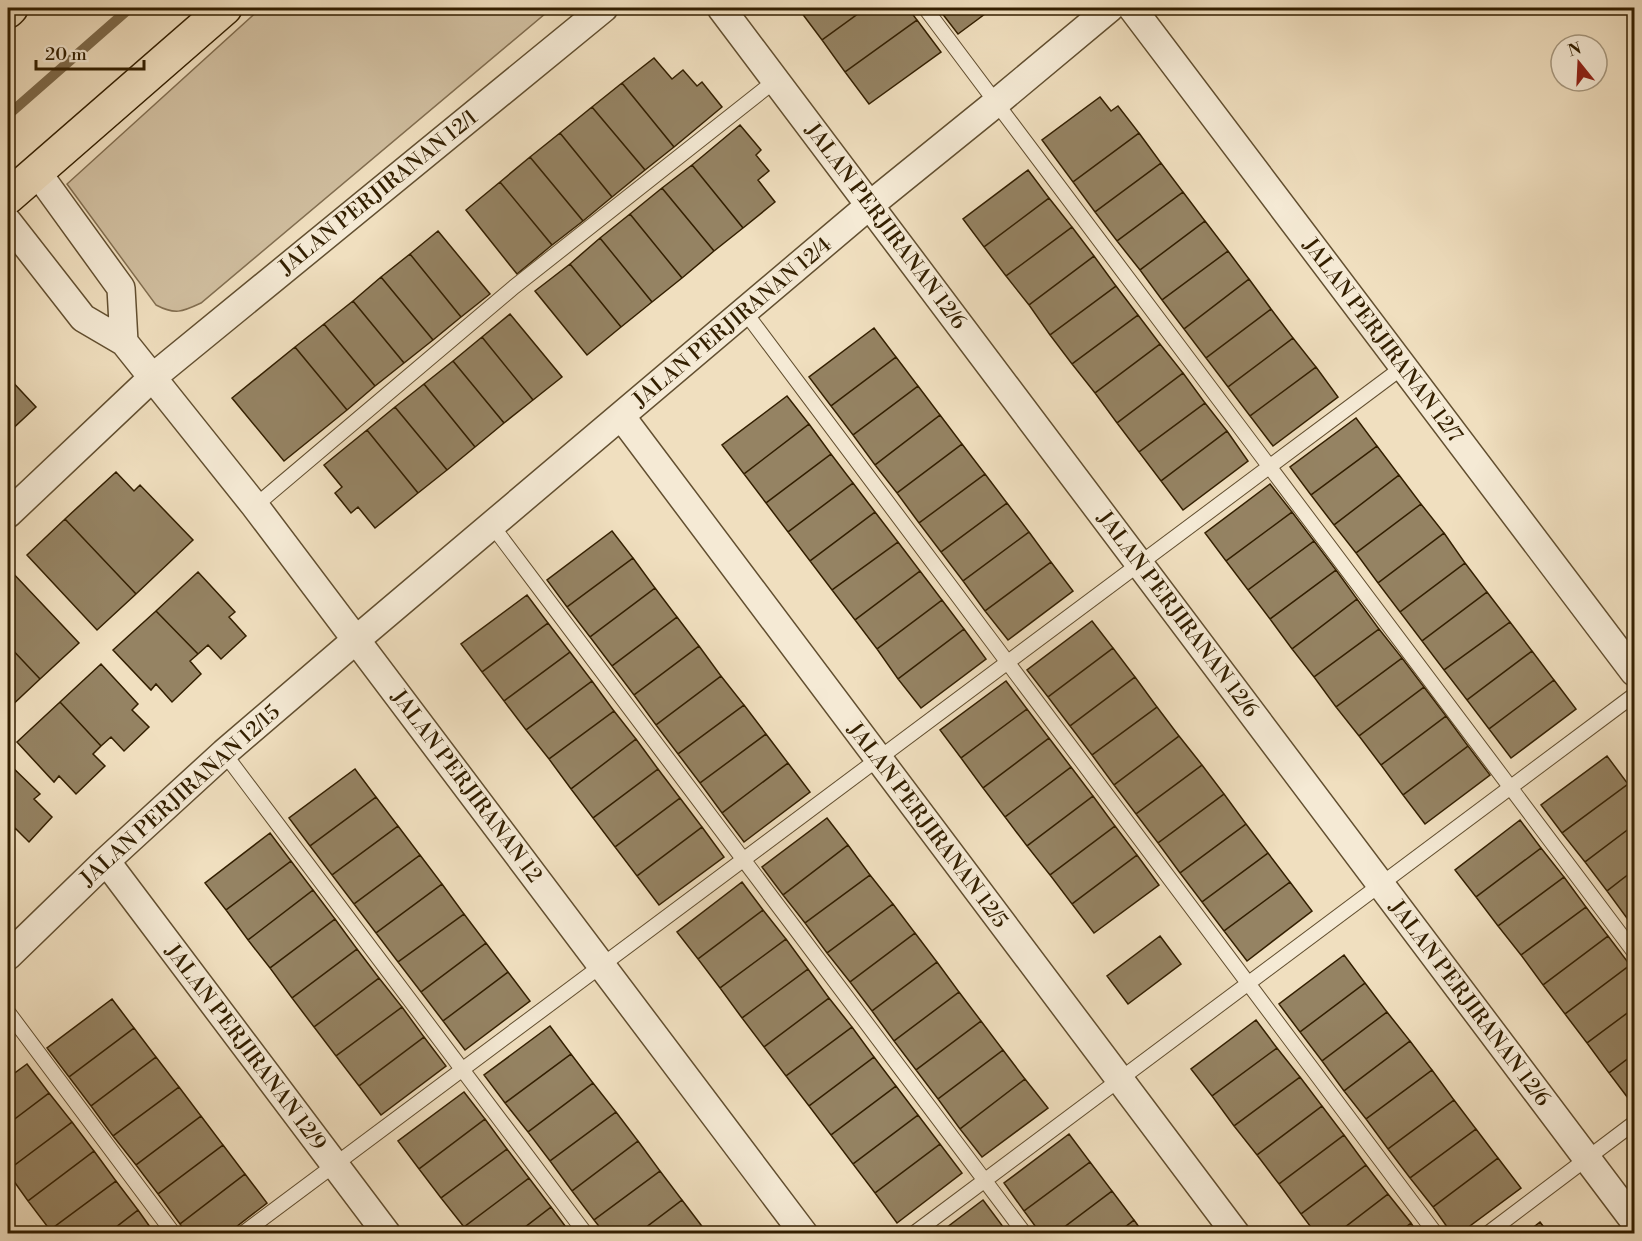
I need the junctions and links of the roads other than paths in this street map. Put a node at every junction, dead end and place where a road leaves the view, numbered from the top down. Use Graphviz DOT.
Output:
graph roads {
  1 [pos="11,8"];
  2 [pos="225,8"];
  3 [pos="603,8"];
  4 [pos="721,8"];
  5 [pos="925,8"];
  6 [pos="1110,8"];
  7 [pos="1132,8"];
  8 [pos="8,11"];
  9 [pos="776,80"];
  10 [pos="996,103"];
  11 [pos="37,172"];
  12 [pos="8,197"];
  13 [pos="870,205"];
  14 [pos="8,222"];
  15 [pos="744,312"];
  16 [pos="124,342"];
  17 [pos="1404,367"];
  18 [pos="153,377"];
  19 [pos="621,416"];
  20 [pos="1270,467"];
  21 [pos="255,506"];
  22 [pos="8,514"];
  23 [pos="491,524"];
  24 [pos="1140,564"];
  25 [pos="357,639"];
  26 [pos="1008,662"];
  27 [pos="1635,672"];
  28 [pos="1635,695"];
  29 [pos="224,753"];
  30 [pos="878,759"];
  31 [pos="1511,787"];
  32 [pos="744,860"];
  33 [pos="106,861"];
  34 [pos="1381,884"];
  35 [pos="1635,952"];
  36 [pos="8,956"];
  37 [pos="602,965"];
  38 [pos="1248,983"];
  39 [pos="8,1012"];
  40 [pos="462,1070"];
  41 [pos="1119,1079"];
  42 [pos="1635,1123"];
  43 [pos="1587,1158"];
  44 [pos="335,1164"];
  45 [pos="985,1180"];
  46 [pos="1635,1221"];
  47 [pos="174,1233"];
  48 [pos="242,1233"];
  49 [pos="387,1233"];
  50 [pos="586,1233"];
  51 [pos="804,1233"];
  52 [pos="913,1233"];
  53 [pos="1025,1233"];
  54 [pos="1236,1233"];
  55 [pos="1436,1233"];
  56 [pos="1486,1233"];
  1 -- 8 [label="main road"];
  2 -- 11 [label="main road"];
  3 -- 18 [label="street, JALAN PERJIRANAN 12/1"];
  4 -- 9 [label="street, JALAN PERJIRANAN 12/6"];
  5 -- 10 [label="lane"];
  6 -- 10 [label="street, JALAN PERJIRANAN 12/4"];
  7 -- 17 [label="street, JALAN PERJIRANAN 12/7"];
  9 -- 13 [label="street, JALAN PERJIRANAN 12/6"];
  9 -- 21 [label="lane"];
  10 -- 13 [label="street, JALAN PERJIRANAN 12/4"];
  10 -- 20 [label="lane"];
  11 -- 12 [label="main road"];
  11 -- 16 [label="street"];
  13 -- 15 [label="street, JALAN PERJIRANAN 12/4"];
  13 -- 24 [label="street, JALAN PERJIRANAN 12/6"];
  14 -- 16 [label="street, JALAN PERJIRANAN 12"];
  15 -- 19 [label="street, JALAN PERJIRANAN 12/4"];
  15 -- 26 [label="lane"];
  16 -- 18 [label="street, JALAN PERJIRANAN 12"];
  17 -- 20 [label="lane"];
  17 -- 27 [label="street, JALAN PERJIRANAN 12/7"];
  18 -- 21 [label="street, JALAN PERJIRANAN 12"];
  18 -- 22 [label="street, JALAN PERJIRANAN 12/1"];
  19 -- 23 [label="street, JALAN PERJIRANAN 12/4"];
  19 -- 30 [label="street, JALAN PERJIRANAN 12/5"];
  20 -- 24 [label="lane"];
  20 -- 31 [label="lane"];
  21 -- 25 [label="street, JALAN PERJIRANAN 12"];
  23 -- 25 [label="street, JALAN PERJIRANAN 12/4"];
  23 -- 32 [label="lane"];
  24 -- 26 [label="lane"];
  24 -- 34 [label="street, JALAN PERJIRANAN 12/6"];
  25 -- 29 [label="street, JALAN PERJIRANAN 12/15"];
  25 -- 37 [label="street, JALAN PERJIRANAN 12"];
  26 -- 30 [label="lane"];
  26 -- 38 [label="lane"];
  28 -- 31 [label="lane"];
  29 -- 33 [label="street, JALAN PERJIRANAN 12/15"];
  29 -- 40 [label="lane"];
  30 -- 32 [label="lane"];
  30 -- 41 [label="street, JALAN PERJIRANAN 12/5"];
  31 -- 34 [label="lane"];
  31 -- 35 [label="lane"];
  32 -- 37 [label="lane"];
  32 -- 45 [label="lane"];
  33 -- 36 [label="street, JALAN PERJIRANAN 12/15"];
  33 -- 44 [label="street, JALAN PERJIRANAN 12/9"];
  34 -- 38 [label="lane"];
  34 -- 43 [label="street, JALAN PERJIRANAN 12/6"];
  37 -- 40 [label="lane"];
  37 -- 51 [label="street, JALAN PERJIRANAN 12"];
  38 -- 41 [label="lane"];
  38 -- 55 [label="lane"];
  39 -- 47 [label="lane"];
  40 -- 44 [label="lane"];
  40 -- 50 [label="lane"];
  41 -- 45 [label="lane"];
  41 -- 54 [label="street, JALAN PERJIRANAN 12/5"];
  42 -- 43 [label="lane"];
  43 -- 46 [label="street, JALAN PERJIRANAN 12/6"];
  43 -- 56 [label="lane"];
  44 -- 48 [label="lane"];
  44 -- 49 [label="street, JALAN PERJIRANAN 12/9"];
  45 -- 52 [label="lane"];
  45 -- 53 [label="lane"];
}
